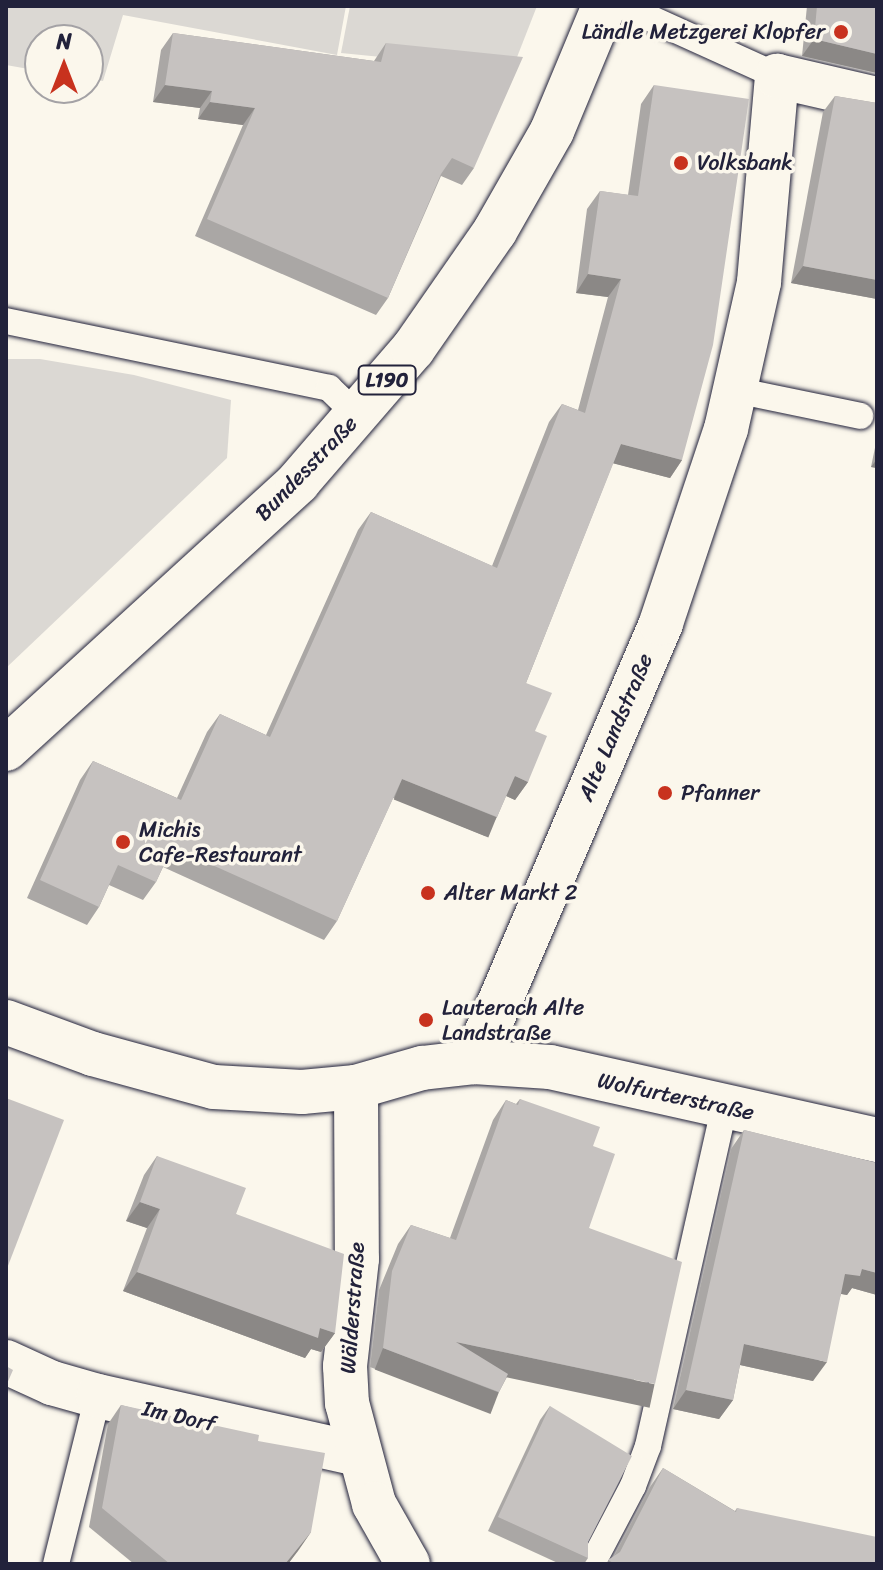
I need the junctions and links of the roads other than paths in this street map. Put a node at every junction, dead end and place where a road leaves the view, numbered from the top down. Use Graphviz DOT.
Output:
graph roads {
  1 [pos="604,6"];
  2 [pos="623,6"];
  3 [pos="777,76"];
  4 [pos="877,99"];
  5 [pos="6,321"];
  6 [pos="735,390"];
  7 [pos="357,415"];
  8 [pos="860,416"];
  9 [pos="6,749"];
  10 [pos="6,1022"];
  11 [pos="474,1062"];
  12 [pos="356,1087"];
  13 [pos="724,1108"];
  14 [pos="877,1140"];
  15 [pos="6,1362"];
  16 [pos="98,1396"];
  17 [pos="357,1454"];
  18 [pos="56,1564"];
  19 [pos="408,1564"];
  20 [pos="592,1564"];
  1 -- 7 [label="street, Bundesstraße / L190"];
  2 -- 3 [label="lane"];
  3 -- 4 [label="street"];
  3 -- 6 [label="street, Alte Landstraße"];
  5 -- 7 [label="lane"];
  6 -- 8 [label="lane"];
  6 -- 11 [label="street, Alte Landstraße"];
  7 -- 9 [label="street, Bundesstraße / L190"];
  10 -- 12 [label="street"];
  11 -- 12 [label="street"];
  11 -- 13 [label="street, Wolfurterstraße"];
  12 -- 17 [label="street, Wälderstraße"];
  13 -- 14 [label="street, Wolfurterstraße"];
  13 -- 20 [label="lane"];
  15 -- 16 [label="street, Im Dorf"];
  16 -- 17 [label="street, Im Dorf"];
  16 -- 18 [label="lane"];
  17 -- 19 [label="street, Wälderstraße"];
}
